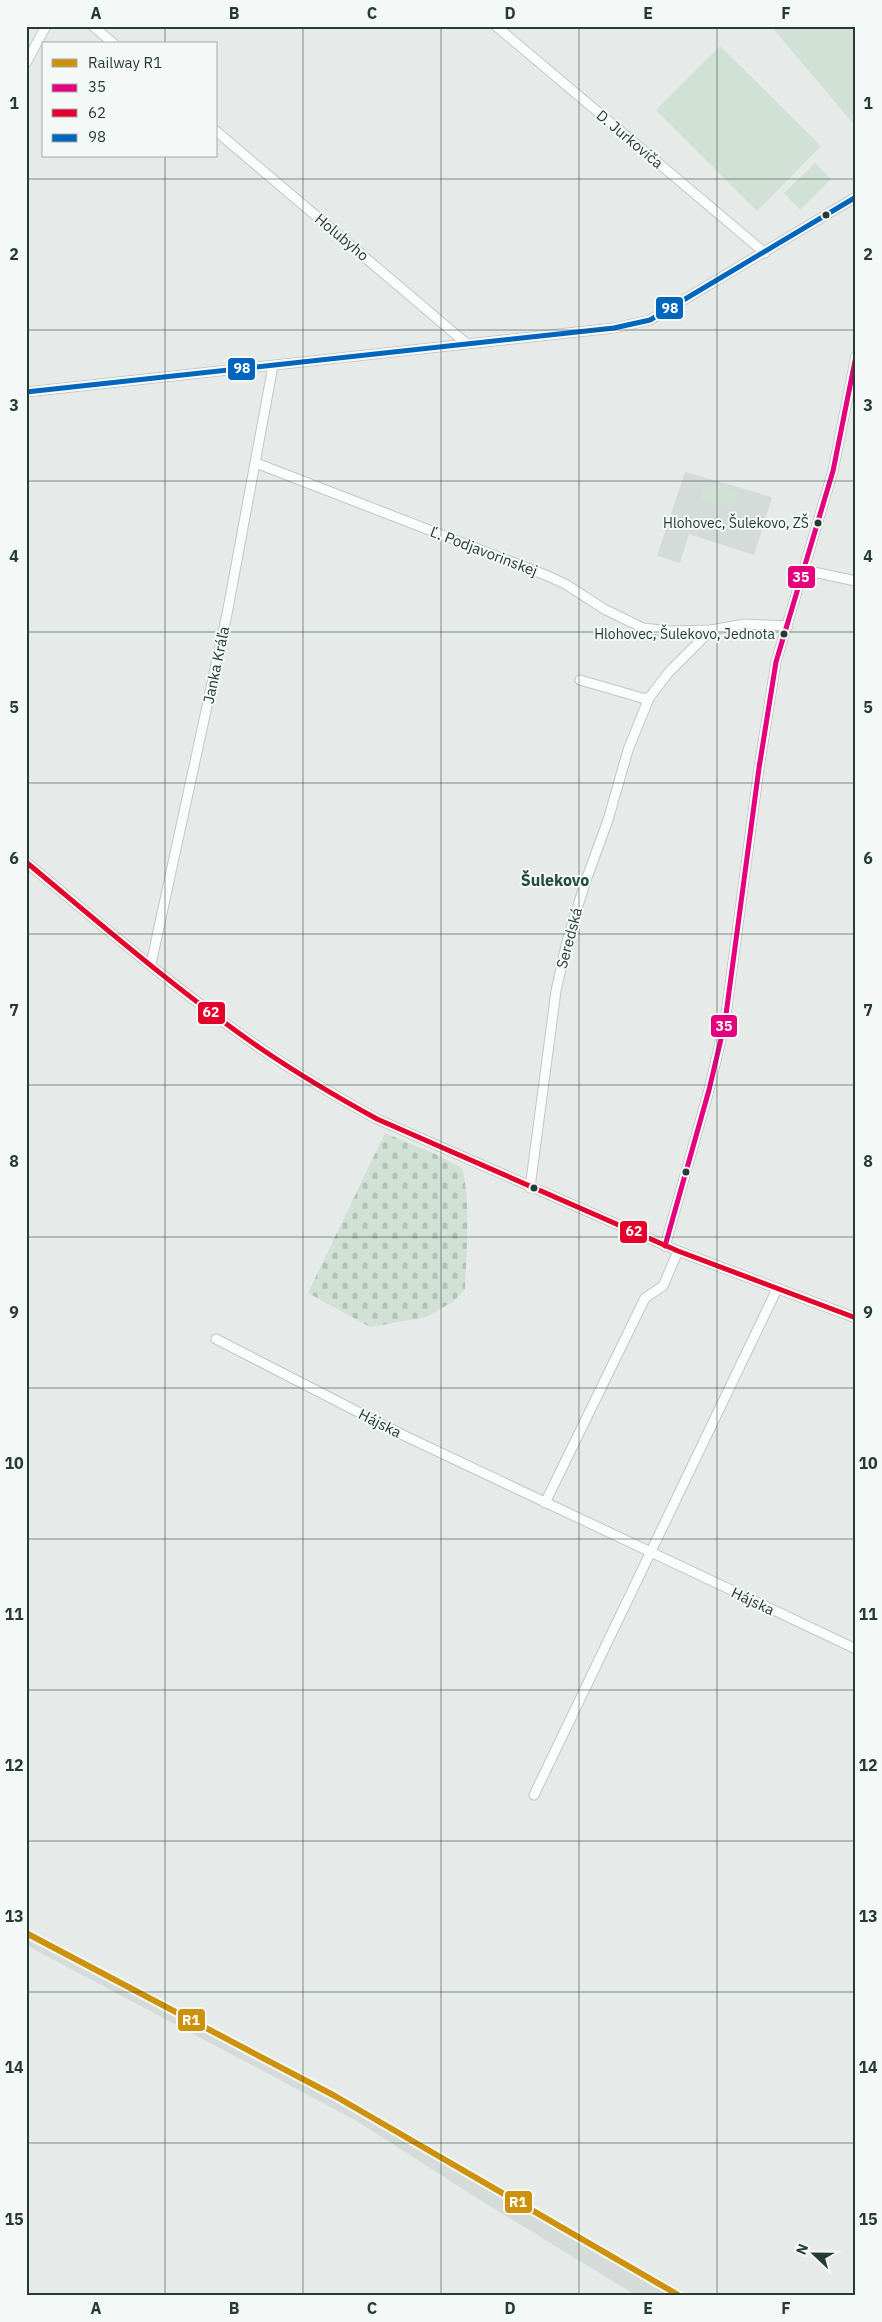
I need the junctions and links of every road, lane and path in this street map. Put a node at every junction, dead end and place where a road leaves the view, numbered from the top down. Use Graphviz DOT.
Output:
graph roads {
  1 [pos="46,26"];
  2 [pos="93,26"];
  3 [pos="496,26"];
  4 [pos="112,42"];
  5 [pos="26,63"];
  6 [pos="218,133"];
  7 [pos="856,198"];
  8 [pos="765,252"];
  9 [pos="467,344"];
  10 [pos="856,356"];
  11 [pos="273,366"];
  12 [pos="854,378"];
  13 [pos="26,392"];
  14 [pos="256,463"];
  15 [pos="804,570"];
  16 [pos="856,581"];
  17 [pos="788,626"];
  18 [pos="711,630"];
  19 [pos="580,680"];
  20 [pos="649,698"];
  21 [pos="26,862"];
  22 [pos="151,964"];
  23 [pos="530,1188"];
  24 [pos="665,1246"];
  25 [pos="678,1251"];
  26 [pos="777,1289"];
  27 [pos="856,1318"];
  28 [pos="216,1339"];
  29 [pos="546,1503"];
  30 [pos="651,1553"];
  31 [pos="856,1649"];
  32 [pos="534,1795"];
  1 -- 5 [label="street"];
  2 -- 4 [label="street"];
  3 -- 8 [label="street, D. Jurkoviča"];
  6 -- 9 [label="street, Holubyho"];
  7 -- 8 [label="street"];
  8 -- 9 [label="street"];
  9 -- 11 [label="street"];
  10 -- 12 [label="street"];
  11 -- 13 [label="street"];
  11 -- 14 [label="street, Janka Kráľa"];
  12 -- 15 [label="street"];
  14 -- 18 [label="street, Ľ. Podjavorinskej"];
  14 -- 22 [label="street, Janka Kráľa"];
  15 -- 16 [label="street"];
  15 -- 17 [label="street"];
  17 -- 18 [label="street, Ľ. Podjavorinskej"];
  17 -- 24 [label="street"];
  18 -- 20 [label="street"];
  19 -- 20 [label="street"];
  20 -- 23 [label="street, Seredská"];
  21 -- 22 [label="street"];
  22 -- 23 [label="street"];
  23 -- 24 [label="street"];
  24 -- 25 [label="street"];
  25 -- 26 [label="street"];
  25 -- 29 [label="street"];
  26 -- 27 [label="street"];
  26 -- 30 [label="street"];
  28 -- 29 [label="street, Hájska"];
  29 -- 30 [label="street, Hájska"];
  30 -- 31 [label="street, Hájska"];
  30 -- 32 [label="street"];
}
